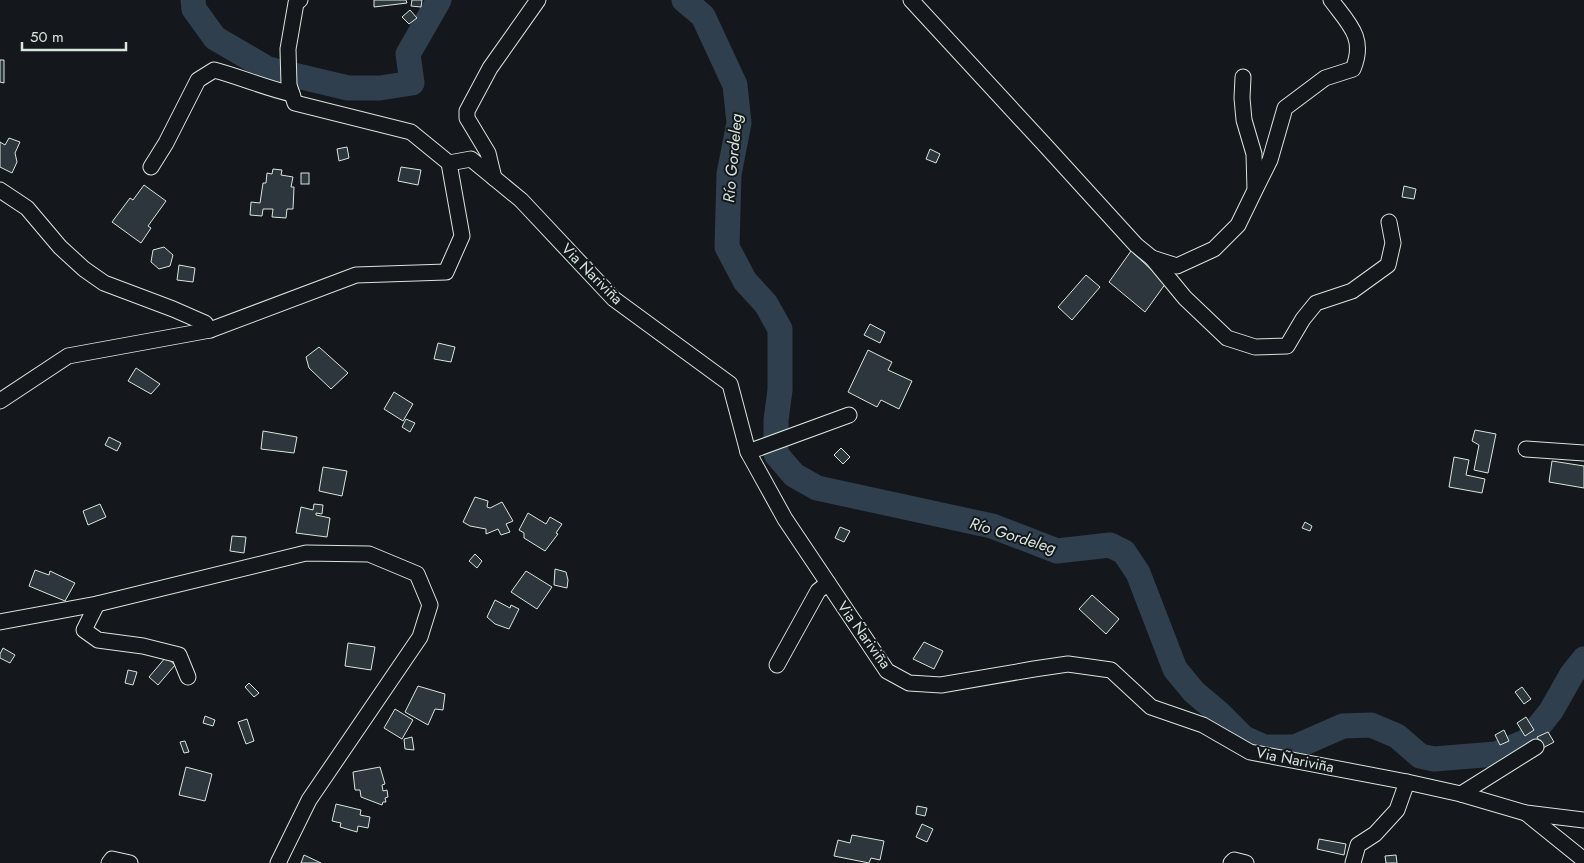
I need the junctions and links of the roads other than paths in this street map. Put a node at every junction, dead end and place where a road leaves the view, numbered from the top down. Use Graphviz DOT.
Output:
graph roads {
  1 [pos="300,0"];
  2 [pos="538,0"];
  3 [pos="910,0"];
  4 [pos="1332,0"];
  5 [pos="1243,77"];
  6 [pos="290,90"];
  7 [pos="449,163"];
  8 [pos="151,167"];
  9 [pos="494,178"];
  10 [pos="0,190"];
  11 [pos="1255,190"];
  12 [pos="1389,222"];
  13 [pos="1152,258"];
  14 [pos="210,330"];
  15 [pos="0,401"];
  16 [pos="849,415"];
  17 [pos="756,449"];
  18 [pos="1526,449"];
  19 [pos="1584,453"];
  20 [pos="828,583"];
  21 [pos="97,604"];
  22 [pos="0,622"];
  23 [pos="777,665"];
  24 [pos="188,677"];
  25 [pos="1536,747"];
  26 [pos="1407,782"];
  27 [pos="1461,794"];
  28 [pos="1526,813"];
  29 [pos="1584,820"];
  30 [pos="1584,860"];
  31 [pos="108,863"];
  32 [pos="130,863"];
  33 [pos="278,863"];
  34 [pos="1231,863"];
  35 [pos="1246,863"];
  36 [pos="1353,863"];
  1 -- 6 [label="street"];
  2 -- 9 [label="street"];
  3 -- 13 [label="street"];
  4 -- 11 [label="street"];
  5 -- 11 [label="street"];
  6 -- 7 [label="street"];
  6 -- 8 [label="street"];
  7 -- 9 [label="street, Via Ñariviña"];
  7 -- 14 [label="street"];
  9 -- 17 [label="street, Via Ñariviña"];
  10 -- 14 [label="street"];
  11 -- 13 [label="street"];
  12 -- 13 [label="street"];
  14 -- 15 [label="street"];
  16 -- 17 [label="street"];
  17 -- 20 [label="street, Via Ñariviña"];
  18 -- 19 [label="street"];
  20 -- 23 [label="street"];
  20 -- 26 [label="street, Via Ñariviña"];
  21 -- 22 [label="street"];
  21 -- 24 [label="street"];
  21 -- 33 [label="street"];
  25 -- 27 [label="street"];
  26 -- 27 [label="street, Via Ñariviña"];
  26 -- 36 [label="street"];
  27 -- 28 [label="street, Via Ñariviña"];
  28 -- 29 [label="street, Via Ñariviña"];
  28 -- 30 [label="street"];
  31 -- 32 [label="street"];
  34 -- 35 [label="street"];
}
